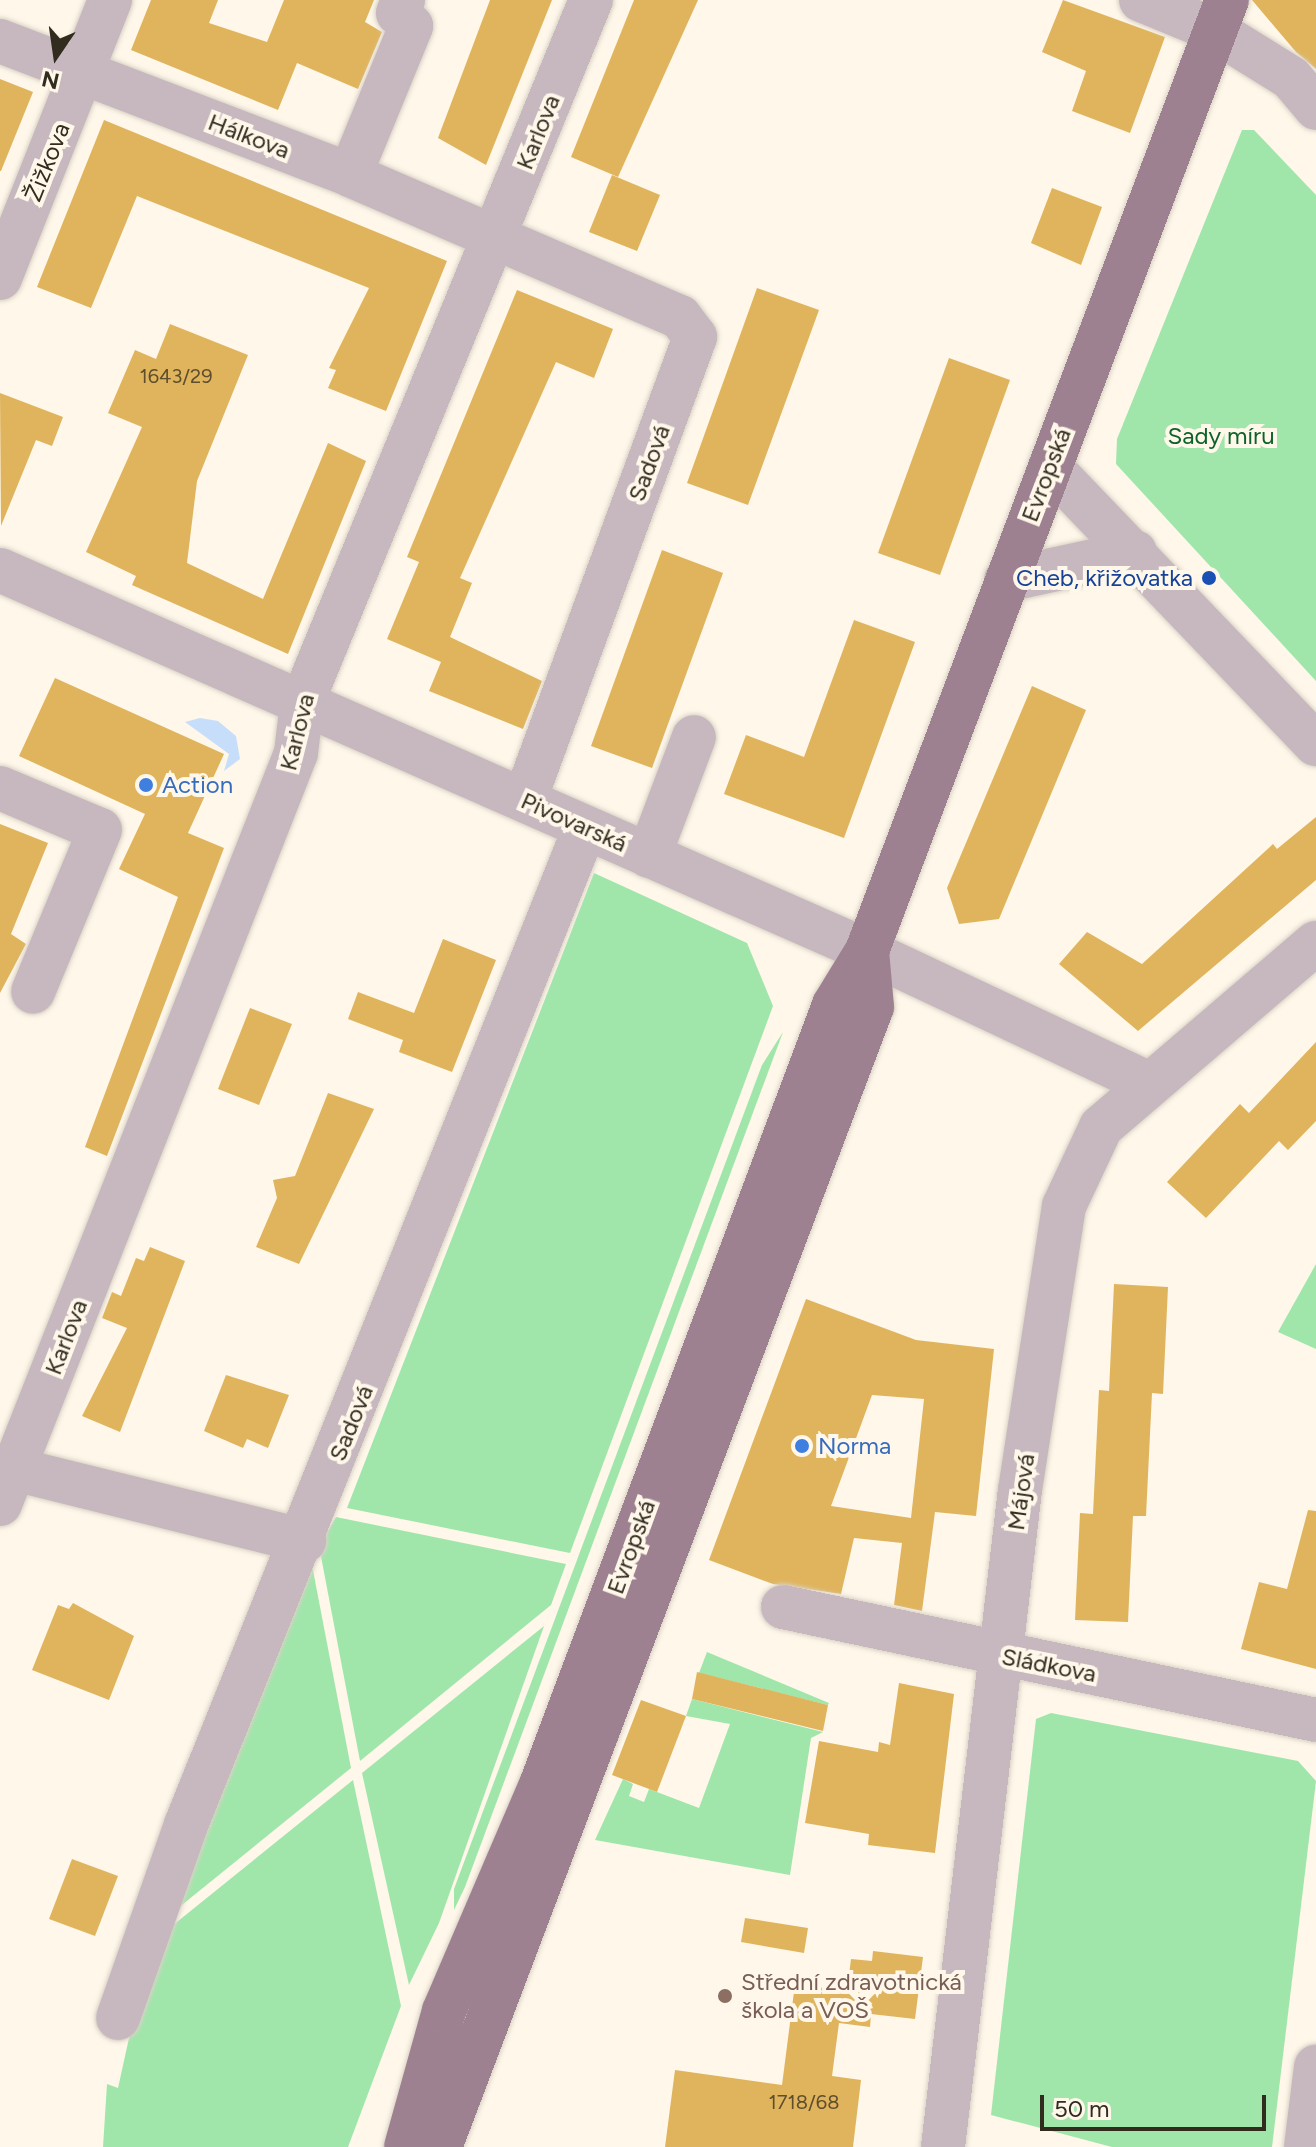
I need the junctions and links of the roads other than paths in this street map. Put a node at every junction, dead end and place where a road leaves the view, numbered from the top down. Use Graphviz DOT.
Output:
graph roads {
  1 [pos="110,0"];
  2 [pos="403,0"];
  3 [pos="591,0"];
  4 [pos="1141,0"];
  5 [pos="1220,15"];
  6 [pos="0,41"];
  7 [pos="83,73"];
  8 [pos="1316,108"];
  9 [pos="350,175"];
  10 [pos="494,241"];
  11 [pos="0,278"];
  12 [pos="1050,467"];
  13 [pos="1135,552"];
  14 [pos="0,570"];
  15 [pos="1006,580"];
  16 [pos="302,703"];
  17 [pos="694,737"];
  18 [pos="1316,744"];
  19 [pos="0,788"];
  20 [pos="525,800"];
  21 [pos="585,828"];
  22 [pos="649,856"];
  23 [pos="1316,943"];
  24 [pos="867,951"];
  25 [pos="33,992"];
  26 [pos="1145,1082"];
  27 [pos="7,1487"];
  28 [pos="304,1541"];
  29 [pos="783,1607"];
  30 [pos="1002,1655"];
  31 [pos="1316,1720"];
  32 [pos="118,2018"];
  33 [pos="1316,2067"];
  34 [pos="406,2147"];
  35 [pos="440,2147"];
  36 [pos="943,2147"];
  37 [pos="1306,2147"];
  1 -- 7 [label="street, Žižkova"];
  2 -- 9 [label="street"];
  3 -- 10 [label="street, Karlova"];
  4 -- 5 [label="street"];
  5 -- 8 [label="street"];
  5 -- 12 [label="main road, Evropská"];
  6 -- 7 [label="street, Hálkova"];
  7 -- 9 [label="street, Hálkova"];
  7 -- 11 [label="street, Žižkova"];
  9 -- 10 [label="street, Hálkova"];
  10 -- 16 [label="street, Karlova"];
  10 -- 20 [label="street, Sadová"];
  12 -- 13 [label="street"];
  12 -- 15 [label="main road, Evropská"];
  13 -- 15 [label="street"];
  13 -- 18 [label="street"];
  14 -- 16 [label="street, Pivovarská"];
  15 -- 24 [label="main road, Evropská"];
  16 -- 20 [label="street, Pivovarská"];
  16 -- 27 [label="street, Karlova"];
  17 -- 22 [label="street"];
  19 -- 25 [label="street"];
  20 -- 21 [label="street, Pivovarská"];
  21 -- 22 [label="street, Pivovarská"];
  21 -- 28 [label="street, Sadová"];
  22 -- 24 [label="street, Pivovarská"];
  23 -- 26 [label="street, Májová"];
  24 -- 26 [label="street, Pivovarská"];
  24 -- 34 [label="main road, Evropská"];
  24 -- 35 [label="main road, Evropská"];
  26 -- 30 [label="street, Májová"];
  27 -- 28 [label="street, Karlova"];
  28 -- 32 [label="street, Sadová"];
  29 -- 30 [label="street, Sládkova"];
  30 -- 31 [label="street, Sládkova"];
  30 -- 36 [label="street, Májová"];
  33 -- 37 [label="street"];
}
